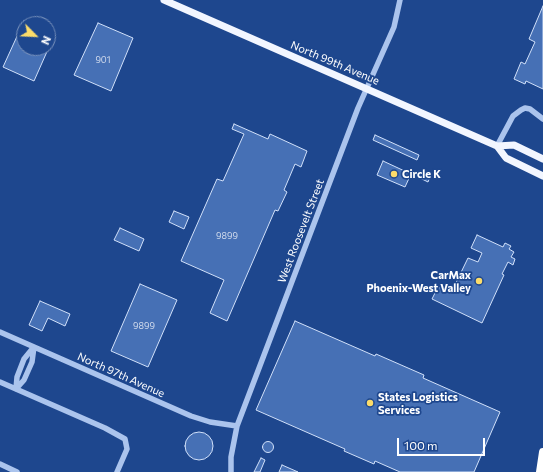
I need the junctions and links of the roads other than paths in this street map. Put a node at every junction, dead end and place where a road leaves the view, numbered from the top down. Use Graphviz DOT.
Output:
graph roads {
  1 [pos="164,0"];
  2 [pos="400,0"];
  3 [pos="367,89"];
  4 [pos="543,120"];
  5 [pos="497,146"];
  6 [pos="543,159"];
  7 [pos="543,176"];
  8 [pos="0,332"];
  9 [pos="34,347"];
  10 [pos="0,382"];
  11 [pos="16,389"];
  12 [pos="237,426"];
  13 [pos="543,452"];
  14 [pos="0,464"];
  15 [pos="18,472"];
  16 [pos="117,472"];
  17 [pos="231,472"];
  18 [pos="540,472"];
  1 -- 3 [label="main road, North 99th Avenue"];
  2 -- 3 [label="street, West Roosevelt Street"];
  3 -- 5 [label="main road, North 99th Avenue"];
  3 -- 12 [label="street, West Roosevelt Street"];
  4 -- 5 [label="street"];
  5 -- 6 [label="main road, North 99th Avenue"];
  5 -- 7 [label="main road, North 99th Avenue"];
  8 -- 9 [label="street, North 97th Avenue"];
  9 -- 11 [label="street"];
  9 -- 12 [label="street, North 97th Avenue"];
  10 -- 11 [label="street"];
  11 -- 16 [label="street"];
  12 -- 17 [label="street, West Roosevelt Street"];
  13 -- 18 [label="highway"];
  14 -- 15 [label="street"];
}
